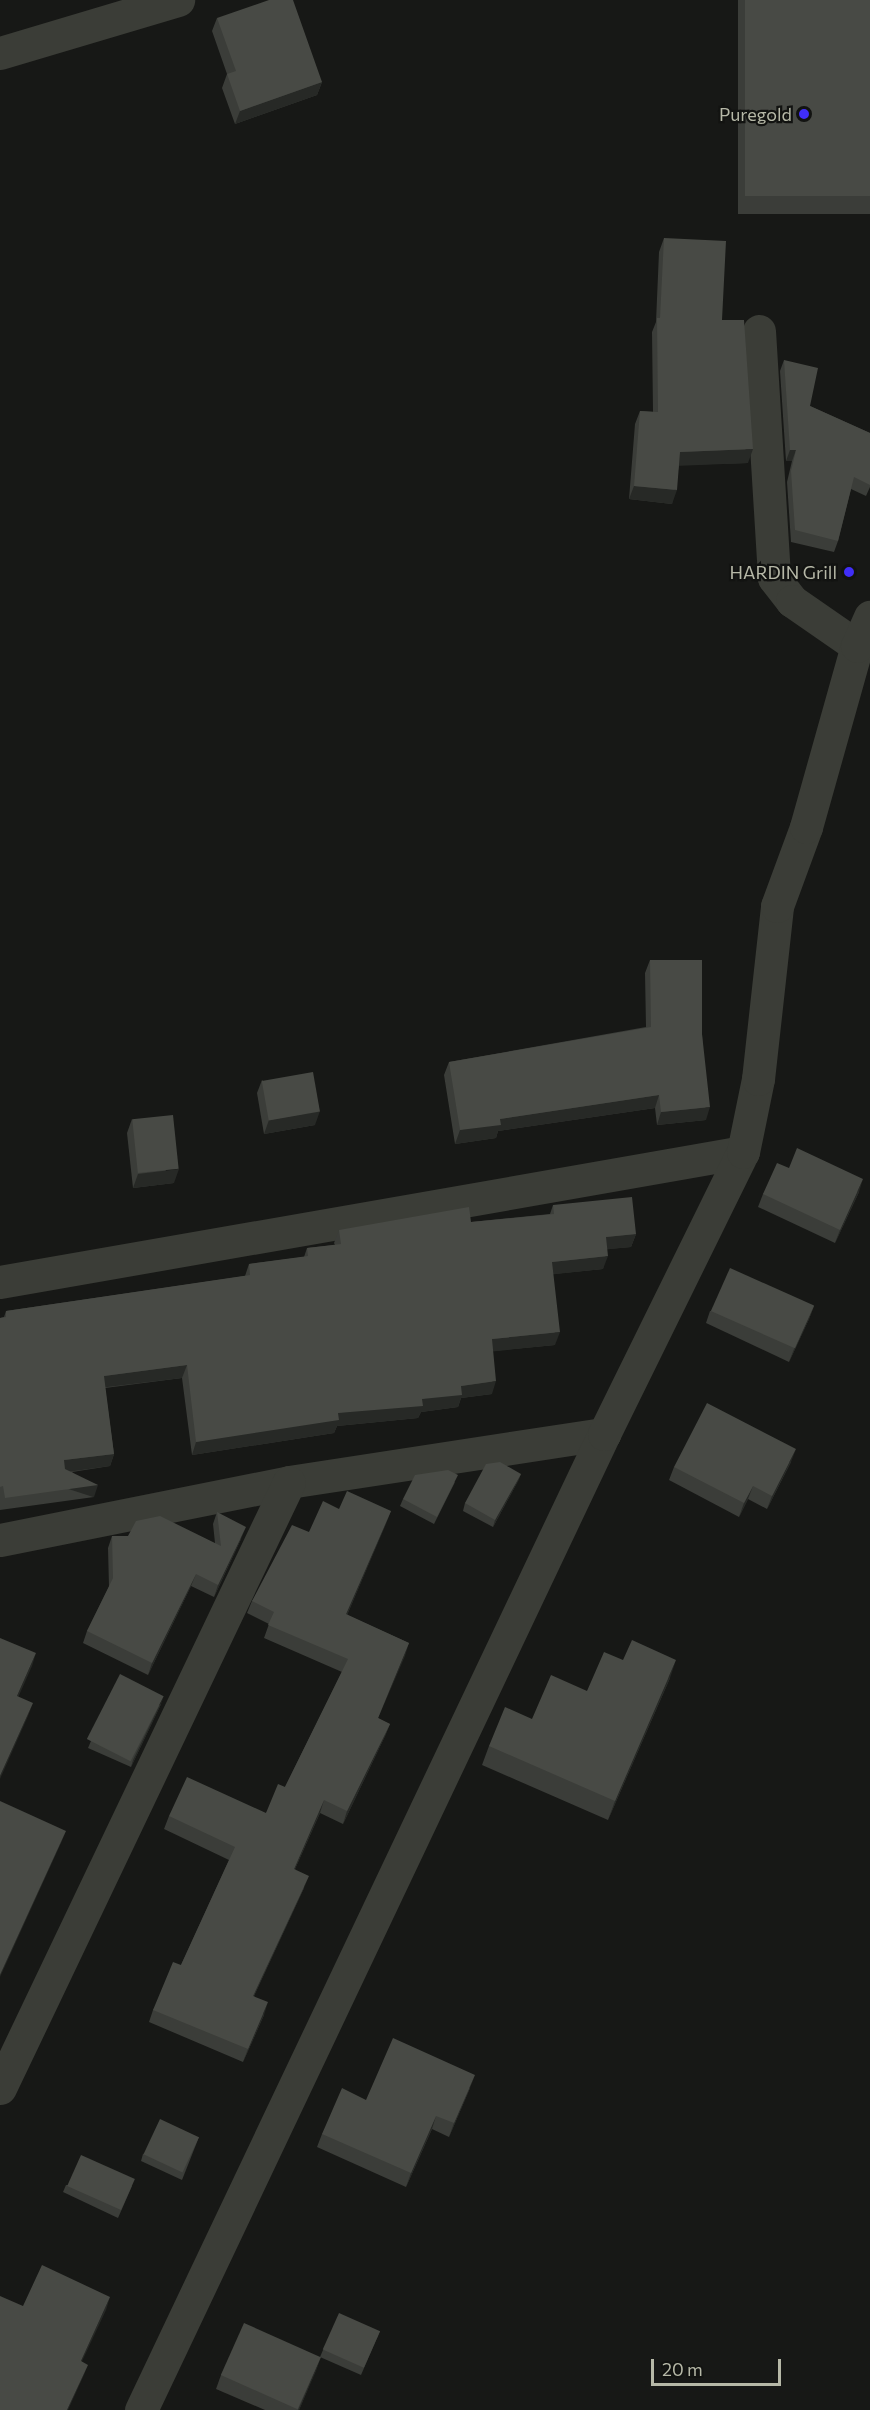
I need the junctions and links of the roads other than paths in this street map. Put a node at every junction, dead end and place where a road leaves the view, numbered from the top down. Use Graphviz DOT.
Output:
graph roads {
  1 [pos="178,0"];
  2 [pos="0,53"];
  3 [pos="759,331"];
  4 [pos="864,632"];
  5 [pos="743,1152"];
  6 [pos="0,1282"];
  7 [pos="604,1434"];
  8 [pos="289,1482"];
  9 [pos="2,1543"];
  10 [pos="0,2088"];
  11 [pos="141,2410"];
  1 -- 2 [label="street"];
  3 -- 4 [label="street"];
  4 -- 5 [label="street"];
  5 -- 6 [label="street"];
  5 -- 7 [label="street"];
  7 -- 8 [label="street"];
  7 -- 11 [label="street"];
  8 -- 9 [label="street"];
  8 -- 10 [label="street"];
}
